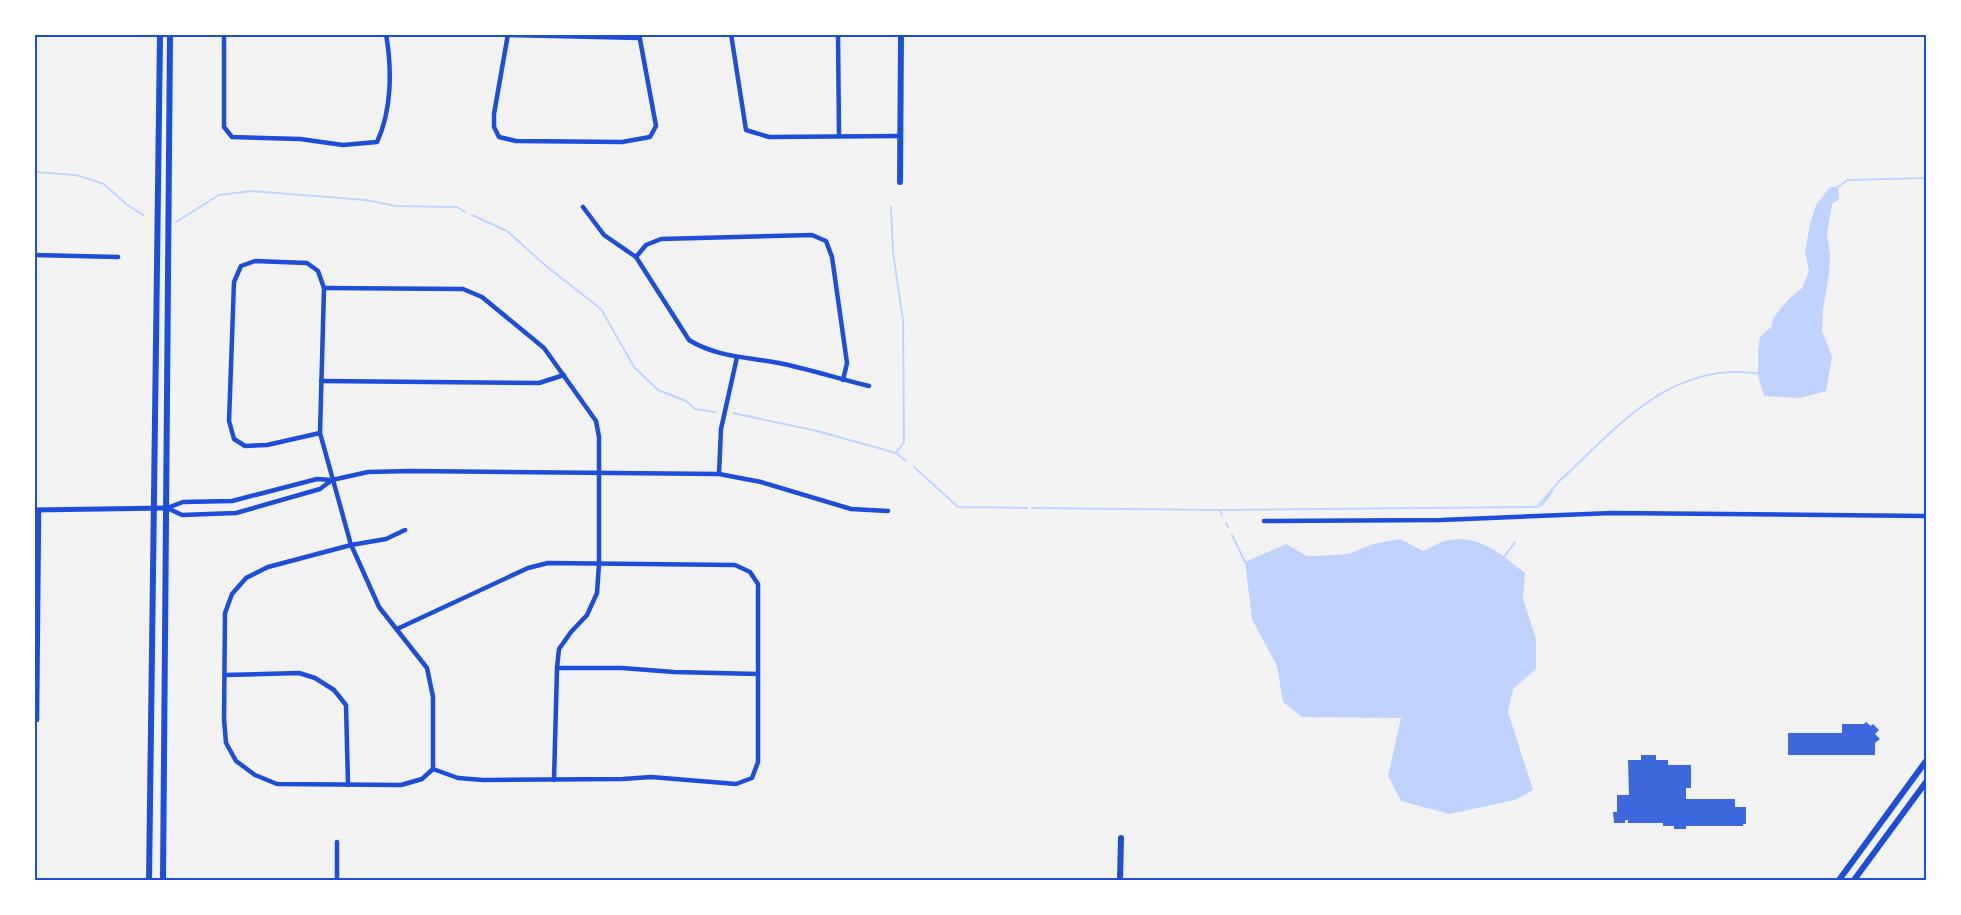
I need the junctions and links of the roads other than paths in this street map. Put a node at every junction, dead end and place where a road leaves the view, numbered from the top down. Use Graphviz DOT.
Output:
graph roads {
  1 [pos="165,34"];
  2 [pos="170,34"];
  3 [pos="224,34"];
  4 [pos="386,34"];
  5 [pos="731,34"];
  6 [pos="838,34"];
  7 [pos="901,34"];
  8 [pos="160,35"];
  9 [pos="508,35"];
  10 [pos="639,36"];
  11 [pos="839,136"];
  12 [pos="900,136"];
  13 [pos="900,182"];
  14 [pos="583,207"];
  15 [pos="34,255"];
  16 [pos="636,256"];
  17 [pos="118,257"];
  18 [pos="324,288"];
  19 [pos="737,357"];
  20 [pos="564,375"];
  21 [pos="843,380"];
  22 [pos="321,381"];
  23 [pos="869,386"];
  24 [pos="320,433"];
  25 [pos="598,474"];
  26 [pos="719,474"];
  27 [pos="332,480"];
  28 [pos="154,508"];
  29 [pos="167,508"];
  30 [pos="37,510"];
  31 [pos="888,511"];
  32 [pos="1926,516"];
  33 [pos="1264,521"];
  34 [pos="405,530"];
  35 [pos="351,545"];
  36 [pos="599,564"];
  37 [pos="397,629"];
  38 [pos="557,669"];
  39 [pos="758,674"];
  40 [pos="225,675"];
  41 [pos="37,720"];
  42 [pos="1926,761"];
  43 [pos="434,769"];
  44 [pos="554,780"];
  45 [pos="1926,782"];
  46 [pos="348,785"];
  47 [pos="1121,838"];
  48 [pos="337,842"];
  49 [pos="148,880"];
  50 [pos="163,880"];
  51 [pos="337,880"];
  52 [pos="1120,880"];
  53 [pos="1839,880"];
  54 [pos="1854,880"];
  1 -- 8 [label="street"];
  2 -- 29 [label="main road"];
  3 -- 4 [label="street"];
  5 -- 11 [label="street"];
  6 -- 11 [label="street"];
  7 -- 12 [label="main road"];
  8 -- 28 [label="main road"];
  9 -- 10 [label="street"];
  9 -- 10 [label="street"];
  11 -- 12 [label="street"];
  12 -- 13 [label="main road"];
  14 -- 16 [label="street"];
  15 -- 17 [label="street"];
  16 -- 19 [label="street"];
  16 -- 21 [label="street"];
  18 -- 20 [label="street"];
  18 -- 22 [label="street"];
  18 -- 24 [label="street"];
  19 -- 21 [label="street"];
  19 -- 26 [label="street"];
  20 -- 22 [label="street"];
  20 -- 25 [label="street"];
  21 -- 23 [label="street"];
  22 -- 24 [label="street"];
  24 -- 27 [label="street"];
  25 -- 26 [label="street"];
  25 -- 27 [label="street"];
  25 -- 36 [label="street"];
  26 -- 31 [label="street"];
  27 -- 29 [label="street"];
  27 -- 29 [label="street"];
  27 -- 35 [label="street"];
  28 -- 29 [label="street"];
  28 -- 30 [label="street"];
  28 -- 49 [label="main road"];
  29 -- 50 [label="main road"];
  30 -- 41 [label="street"];
  32 -- 33 [label="street"];
  34 -- 35 [label="street"];
  35 -- 37 [label="street"];
  35 -- 40 [label="street"];
  36 -- 37 [label="street"];
  36 -- 38 [label="street"];
  36 -- 39 [label="street"];
  37 -- 43 [label="street"];
  38 -- 39 [label="street"];
  38 -- 44 [label="street"];
  39 -- 44 [label="street"];
  40 -- 46 [label="street"];
  40 -- 46 [label="street"];
  42 -- 53 [label="main road"];
  43 -- 44 [label="street"];
  43 -- 46 [label="street"];
  45 -- 54 [label="main road"];
  47 -- 52 [label="main road"];
  48 -- 51 [label="street"];
}
